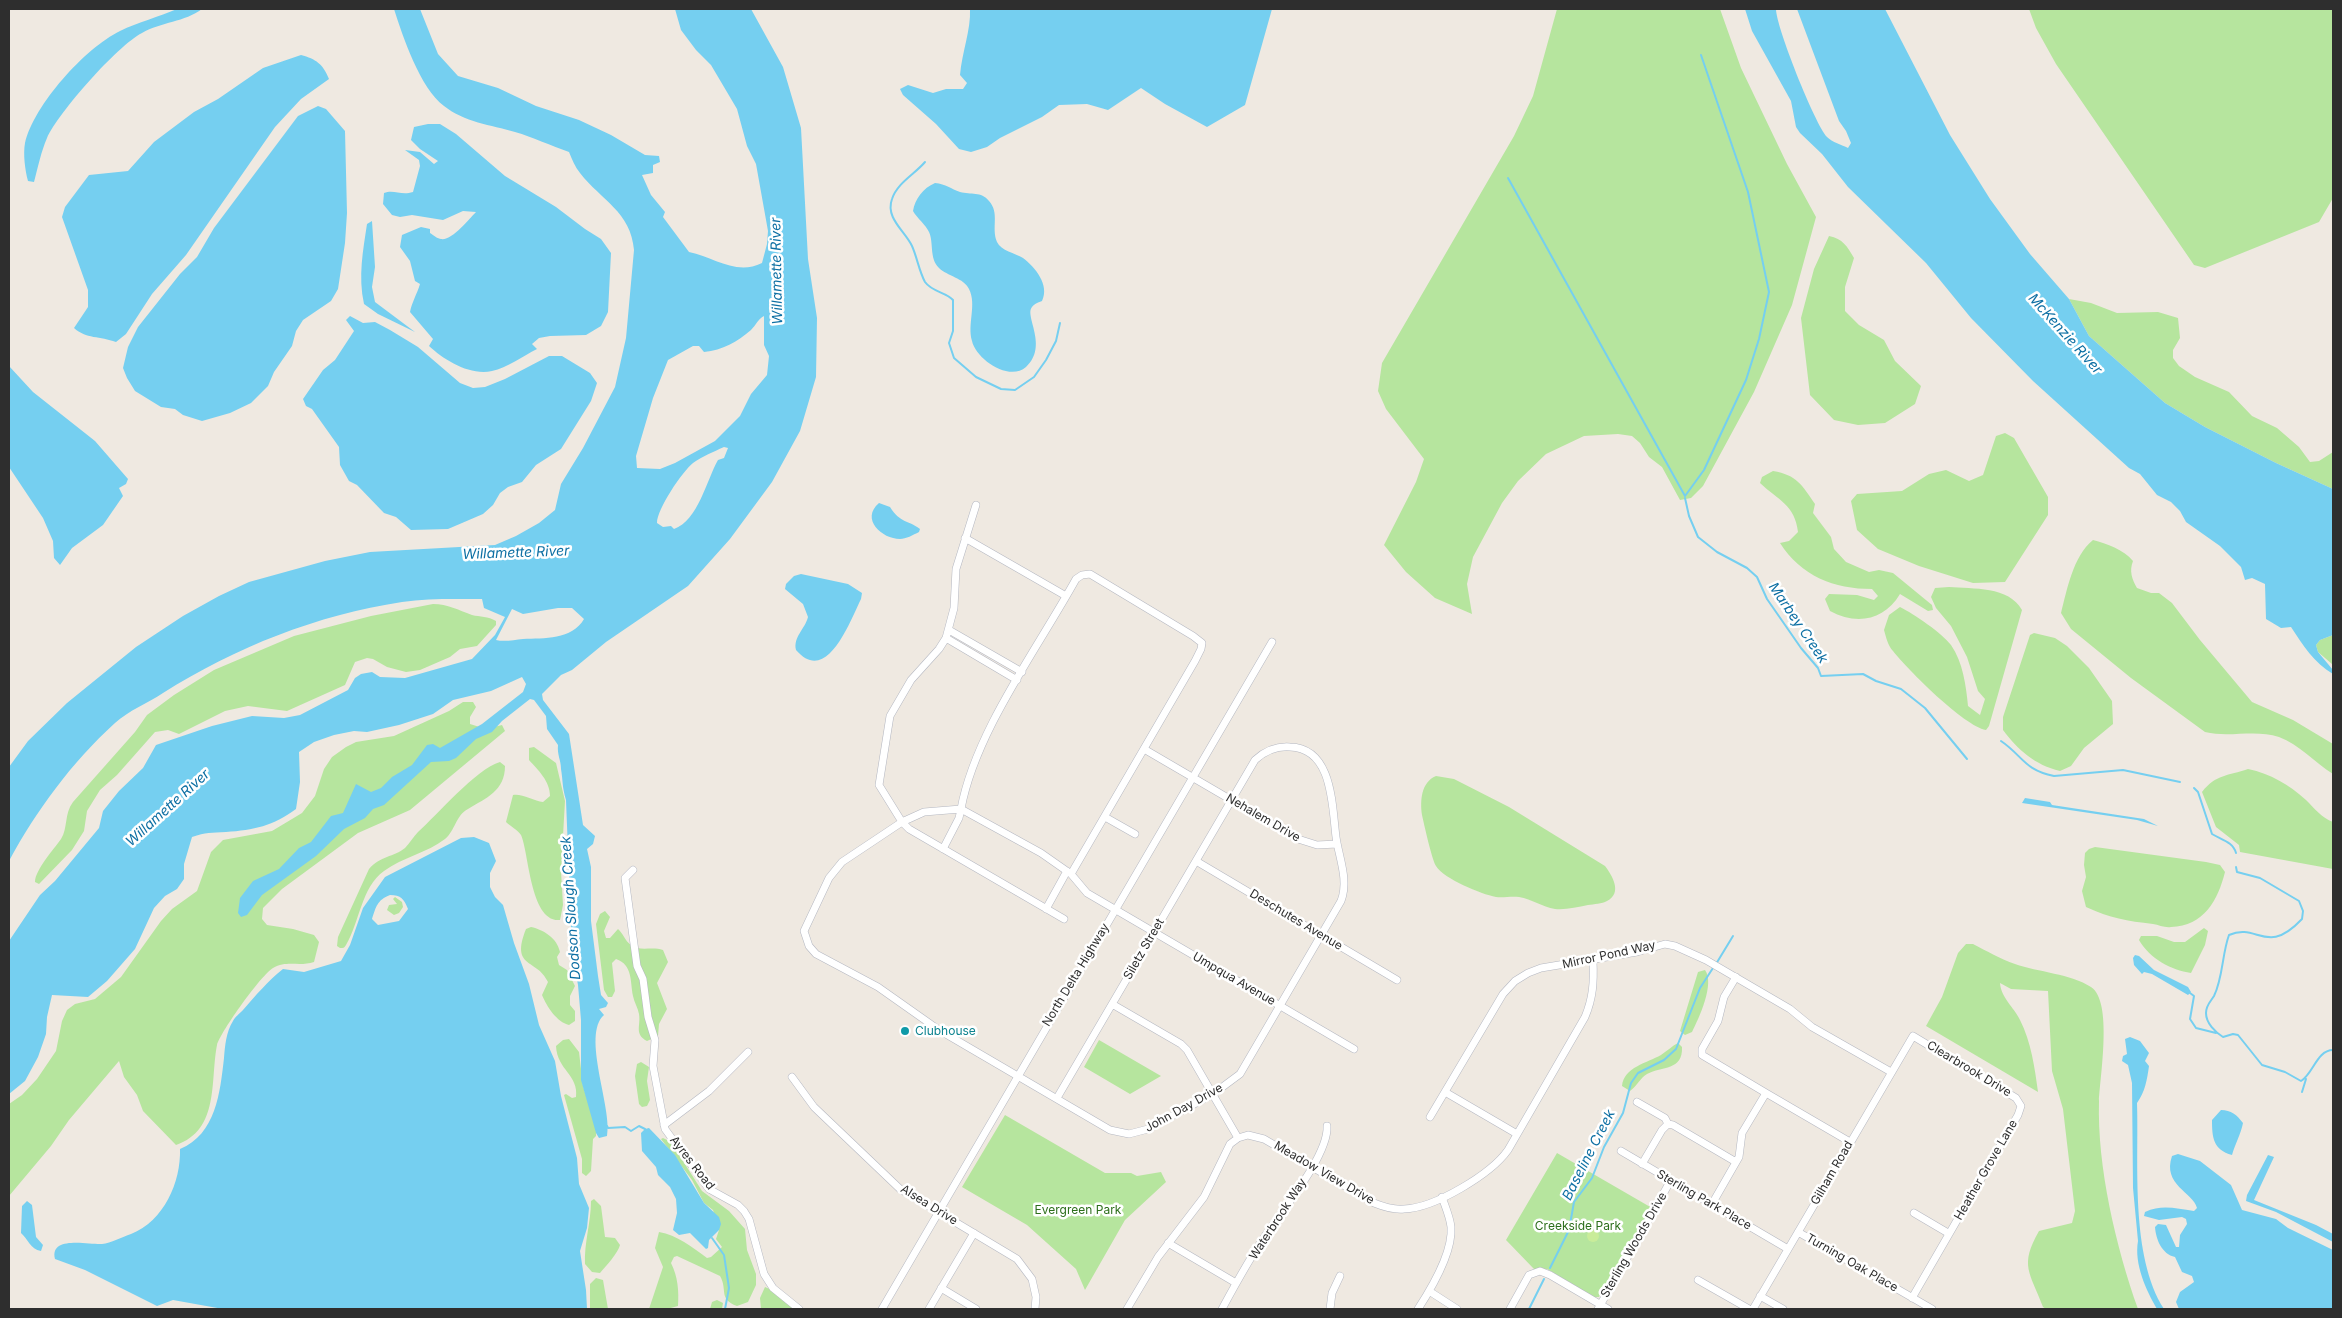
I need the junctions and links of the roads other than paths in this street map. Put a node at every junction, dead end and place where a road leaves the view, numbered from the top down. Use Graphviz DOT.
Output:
graph roads {
  1 [pos="976,504"];
  2 [pos="965,538"];
  3 [pos="1066,596"];
  4 [pos="949,630"];
  5 [pos="946,638"];
  6 [pos="1272,642"];
  7 [pos="1022,672"];
  8 [pos="1017,680"];
  9 [pos="1144,749"];
  10 [pos="1193,776"];
  11 [pos="1231,799"];
  12 [pos="961,809"];
  13 [pos="1105,817"];
  14 [pos="902,822"];
  15 [pos="1134,834"];
  16 [pos="1337,844"];
  17 [pos="943,849"];
  18 [pos="1196,860"];
  19 [pos="632,870"];
  20 [pos="1069,872"];
  21 [pos="1046,909"];
  22 [pos="1115,910"];
  23 [pos="1064,919"];
  24 [pos="1153,931"];
  25 [pos="1320,935"];
  26 [pos="1592,961"];
  27 [pos="1736,977"];
  28 [pos="1397,980"];
  29 [pos="1112,1004"];
  30 [pos="1280,1005"];
  31 [pos="1913,1036"];
  32 [pos="1354,1049"];
  33 [pos="748,1052"];
  34 [pos="1891,1072"];
  35 [pos="1017,1076"];
  36 [pos="792,1078"];
  37 [pos="1445,1092"];
  38 [pos="1766,1093"];
  39 [pos="1213,1094"];
  40 [pos="1056,1098"];
  41 [pos="1637,1102"];
  42 [pos="2021,1106"];
  43 [pos="1430,1117"];
  44 [pos="1668,1124"];
  45 [pos="664,1125"];
  46 [pos="1327,1126"];
  47 [pos="1518,1134"];
  48 [pos="1238,1138"];
  49 [pos="1850,1142"];
  50 [pos="1620,1151"];
  51 [pos="1736,1162"];
  52 [pos="1642,1164"];
  53 [pos="1312,1166"];
  54 [pos="1671,1180"];
  55 [pos="1442,1197"];
  56 [pos="1712,1204"];
  57 [pos="938,1212"];
  58 [pos="1914,1213"];
  59 [pos="1798,1232"];
  60 [pos="974,1233"];
  61 [pos="1948,1233"];
  62 [pos="1168,1243"];
  63 [pos="1788,1249"];
  64 [pos="1340,1276"];
  65 [pos="1698,1280"];
  66 [pos="1236,1283"];
  67 [pos="941,1288"];
  68 [pos="1429,1291"];
  69 [pos="1760,1296"];
  70 [pos="1912,1298"];
  71 [pos="1599,1307"];
  72 [pos="799,1309"];
  73 [pos="882,1309"];
  74 [pos="929,1309"];
  75 [pos="976,1309"];
  76 [pos="1035,1309"];
  77 [pos="1127,1309"];
  78 [pos="1222,1309"];
  79 [pos="1330,1309"];
  80 [pos="1418,1309"];
  81 [pos="1457,1309"];
  82 [pos="1510,1309"];
  83 [pos="1608,1309"];
  84 [pos="1749,1309"];
  85 [pos="1753,1309"];
  86 [pos="1782,1309"];
  87 [pos="1932,1309"];
  1 -- 2 [label="street"];
  2 -- 3 [label="street"];
  2 -- 4 [label="street"];
  3 -- 7 [label="street"];
  3 -- 9 [label="street"];
  4 -- 5 [label="street"];
  4 -- 7 [label="street"];
  5 -- 8 [label="street"];
  5 -- 14 [label="street"];
  6 -- 10 [label="street, North Delta Highway"];
  7 -- 8 [label="street"];
  8 -- 12 [label="street"];
  9 -- 10 [label="street, Nehalem Drive"];
  9 -- 13 [label="street"];
  10 -- 11 [label="street, Nehalem Drive"];
  10 -- 22 [label="street, North Delta Highway"];
  11 -- 16 [label="street, Nehalem Drive"];
  11 -- 16 [label="street, Siletz Street"];
  11 -- 18 [label="street, Siletz Street"];
  12 -- 14 [label="street"];
  12 -- 17 [label="street"];
  12 -- 20 [label="street, Umpqua Avenue"];
  13 -- 15 [label="street"];
  13 -- 20 [label="street"];
  14 -- 17 [label="street"];
  14 -- 35 [label="street, John Day Drive"];
  16 -- 25 [label="street, John Day Drive"];
  17 -- 21 [label="street"];
  18 -- 24 [label="street, Siletz Street"];
  18 -- 25 [label="street, Deschutes Avenue"];
  19 -- 45 [label="street, Ayres Road"];
  20 -- 21 [label="street"];
  20 -- 22 [label="street, Umpqua Avenue"];
  21 -- 23 [label="street"];
  22 -- 24 [label="street, Umpqua Avenue"];
  22 -- 35 [label="street, North Delta Highway"];
  24 -- 29 [label="street, Siletz Street"];
  24 -- 30 [label="street, Umpqua Avenue"];
  25 -- 28 [label="street, Deschutes Avenue"];
  25 -- 30 [label="street, John Day Drive"];
  26 -- 27 [label="street, Mirror Pond Way"];
  26 -- 37 [label="street, Mirror Pond Way"];
  26 -- 47 [label="street, Meadow View Drive"];
  27 -- 34 [label="street, Mirror Pond Way"];
  27 -- 38 [label="street"];
  29 -- 39 [label="street"];
  29 -- 40 [label="street, Siletz Street"];
  30 -- 32 [label="street, Umpqua Avenue"];
  30 -- 39 [label="street, John Day Drive"];
  31 -- 34 [label="street, Gilham Road"];
  31 -- 42 [label="street, Clearbrook Drive"];
  33 -- 45 [label="street"];
  34 -- 49 [label="street, Gilham Road"];
  35 -- 40 [label="street, John Day Drive"];
  35 -- 57 [label="street, North Delta Highway"];
  36 -- 57 [label="street, Alsea Drive"];
  37 -- 43 [label="street, Mirror Pond Way"];
  37 -- 47 [label="street"];
  38 -- 49 [label="street"];
  38 -- 51 [label="street"];
  39 -- 40 [label="street, John Day Drive"];
  39 -- 48 [label="street"];
  41 -- 44 [label="street"];
  42 -- 61 [label="street, Heather Grove Lane"];
  44 -- 51 [label="street"];
  44 -- 52 [label="street"];
  45 -- 72 [label="street, Ayres Road"];
  46 -- 53 [label="street, Waterbrook Way"];
  47 -- 55 [label="street, Meadow View Drive"];
  48 -- 53 [label="street, Meadow View Drive"];
  48 -- 62 [label="street"];
  49 -- 59 [label="street, Gilham Road"];
  50 -- 52 [label="street, Sterling Park Place"];
  51 -- 56 [label="street"];
  52 -- 54 [label="street, Sterling Park Place"];
  53 -- 55 [label="street, Meadow View Drive"];
  53 -- 66 [label="street, Waterbrook Way"];
  54 -- 56 [label="street, Sterling Park Place"];
  54 -- 71 [label="street, Sterling Woods Drive"];
  55 -- 68 [label="street"];
  56 -- 63 [label="street, Sterling Park Place"];
  57 -- 60 [label="street, Alsea Drive"];
  57 -- 73 [label="street, North Delta Highway"];
  58 -- 61 [label="street, Heather Grove Lane"];
  59 -- 63 [label="street, Gilham Road"];
  59 -- 70 [label="street, Turning Oak Place"];
  60 -- 67 [label="street"];
  60 -- 76 [label="street, Alsea Drive"];
  61 -- 70 [label="street, Heather Grove Lane"];
  62 -- 66 [label="street"];
  62 -- 77 [label="street"];
  63 -- 69 [label="street, Gilham Road"];
  64 -- 79 [label="street"];
  65 -- 84 [label="street"];
  66 -- 78 [label="street, Waterbrook Way"];
  67 -- 74 [label="street"];
  67 -- 75 [label="street"];
  68 -- 80 [label="street"];
  68 -- 81 [label="street"];
  69 -- 85 [label="street, Gilham Road"];
  69 -- 86 [label="street"];
  70 -- 87 [label="street, Turning Oak Place"];
  71 -- 82 [label="street"];
  71 -- 83 [label="street"];
}
